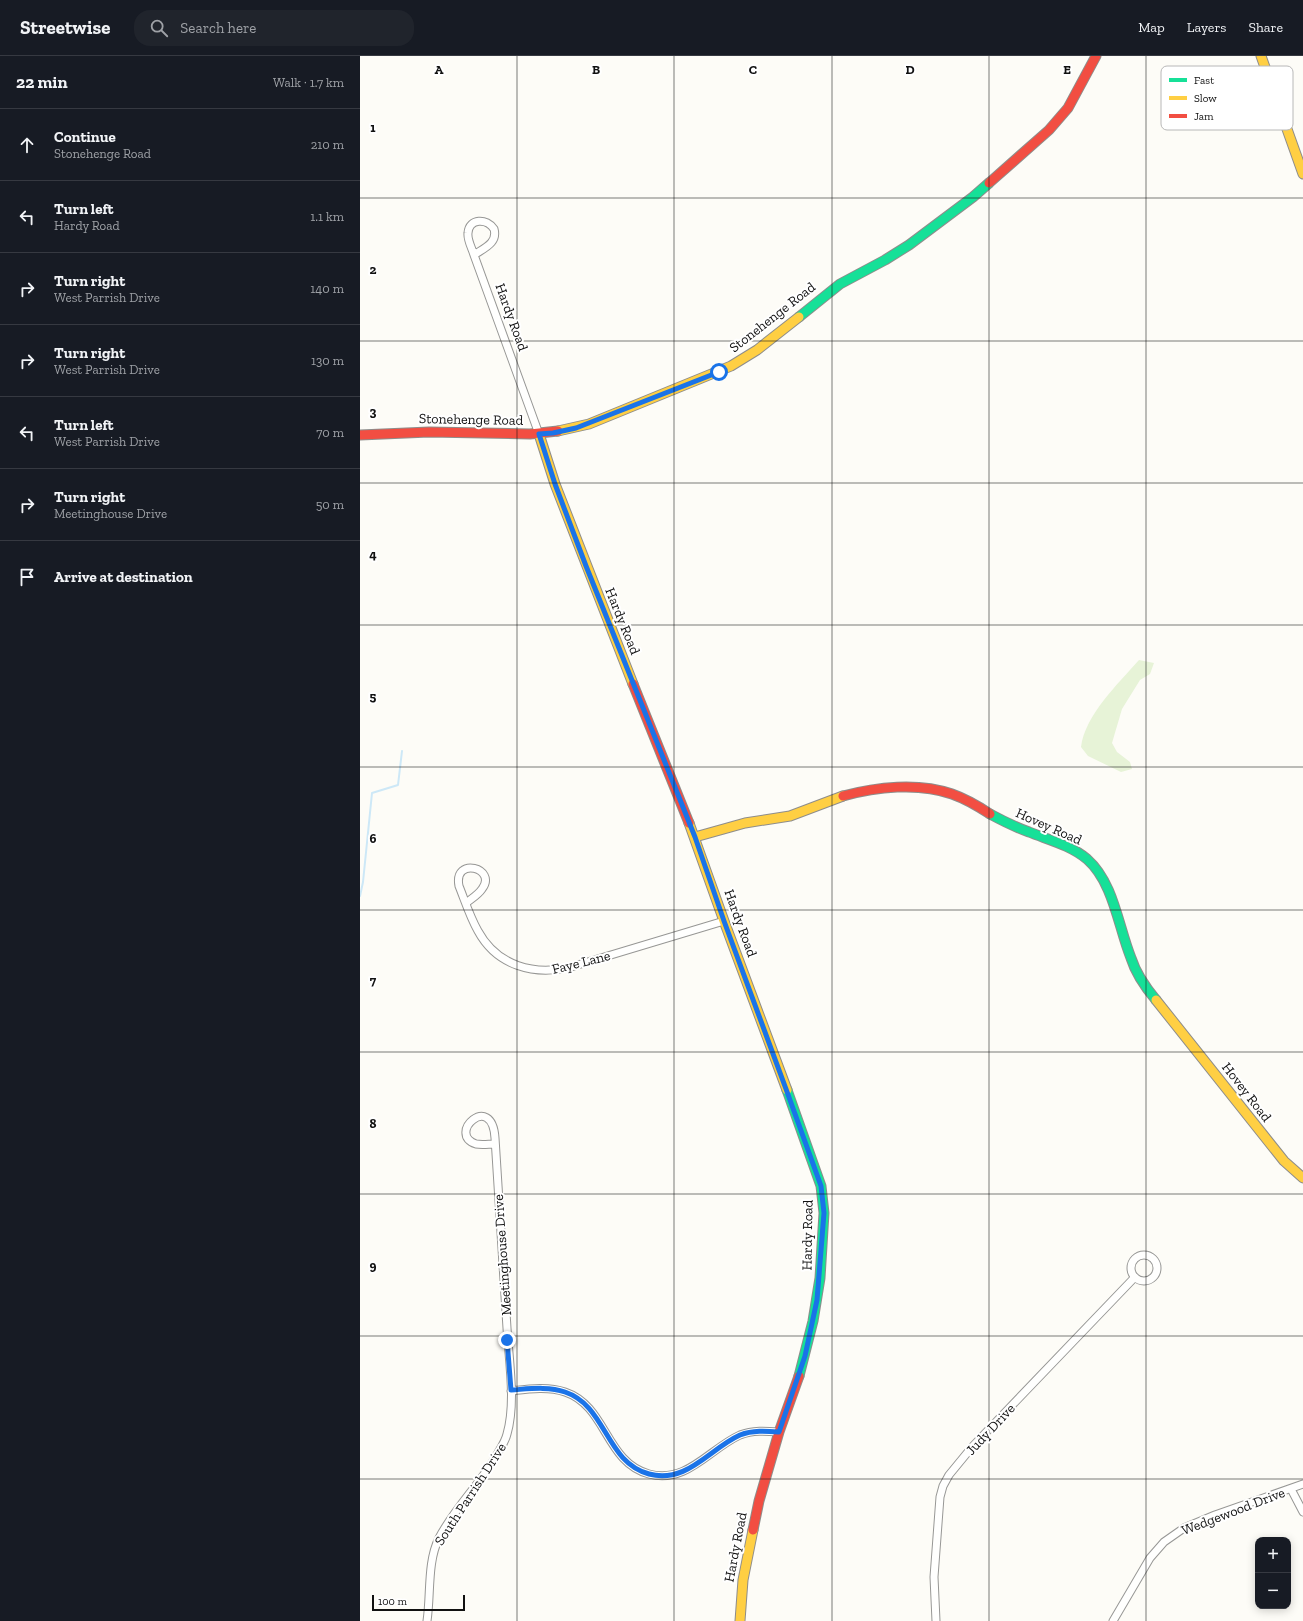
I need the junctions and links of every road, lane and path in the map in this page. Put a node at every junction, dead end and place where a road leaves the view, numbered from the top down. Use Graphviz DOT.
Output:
graph roads {
  1 [pos="1096,56"];
  2 [pos="1260,56"];
  3 [pos="1264,66"];
  4 [pos="1287,130"];
  5 [pos="1303,174"];
  6 [pos="474,255"];
  7 [pos="539,434"];
  8 [pos="360,435"];
  9 [pos="695,837"];
  10 [pos="466,903"];
  11 [pos="724,921"];
  12 [pos="495,1144"];
  13 [pos="1303,1178"];
  14 [pos="1135,1277"];
  15 [pos="511,1390"];
  16 [pos="779,1432"];
  17 [pos="1303,1484"];
  18 [pos="1291,1489"];
  19 [pos="1303,1512"];
  20 [pos="427,1621"];
  21 [pos="740,1621"];
  22 [pos="936,1621"];
  23 [pos="1113,1621"];
  1 -- 7 [label="main road, Stonehenge Road"];
  2 -- 3 [label="main road"];
  4 -- 5 [label="main road"];
  6 -- 6 [label="street, Hardy Road"];
  6 -- 7 [label="street, Hardy Road"];
  7 -- 8 [label="main road, Stonehenge Road"];
  7 -- 9 [label="main road, Hardy Road"];
  9 -- 11 [label="main road, Hardy Road"];
  9 -- 13 [label="main road, Hovey Road"];
  10 -- 10 [label="street, Faye Lane"];
  10 -- 11 [label="street, Faye Lane"];
  11 -- 16 [label="main road, Hardy Road"];
  12 -- 12 [label="street, Meetinghouse Drive"];
  12 -- 15 [label="street, Meetinghouse Drive"];
  14 -- 22 [label="street, Judy Drive"];
  15 -- 16 [label="street"];
  15 -- 20 [label="street, South Parrish Drive"];
  16 -- 21 [label="main road, Hardy Road"];
  17 -- 18 [label="street, Wedgewood Drive"];
  18 -- 19 [label="street"];
  18 -- 23 [label="street, Wedgewood Drive"];
}
